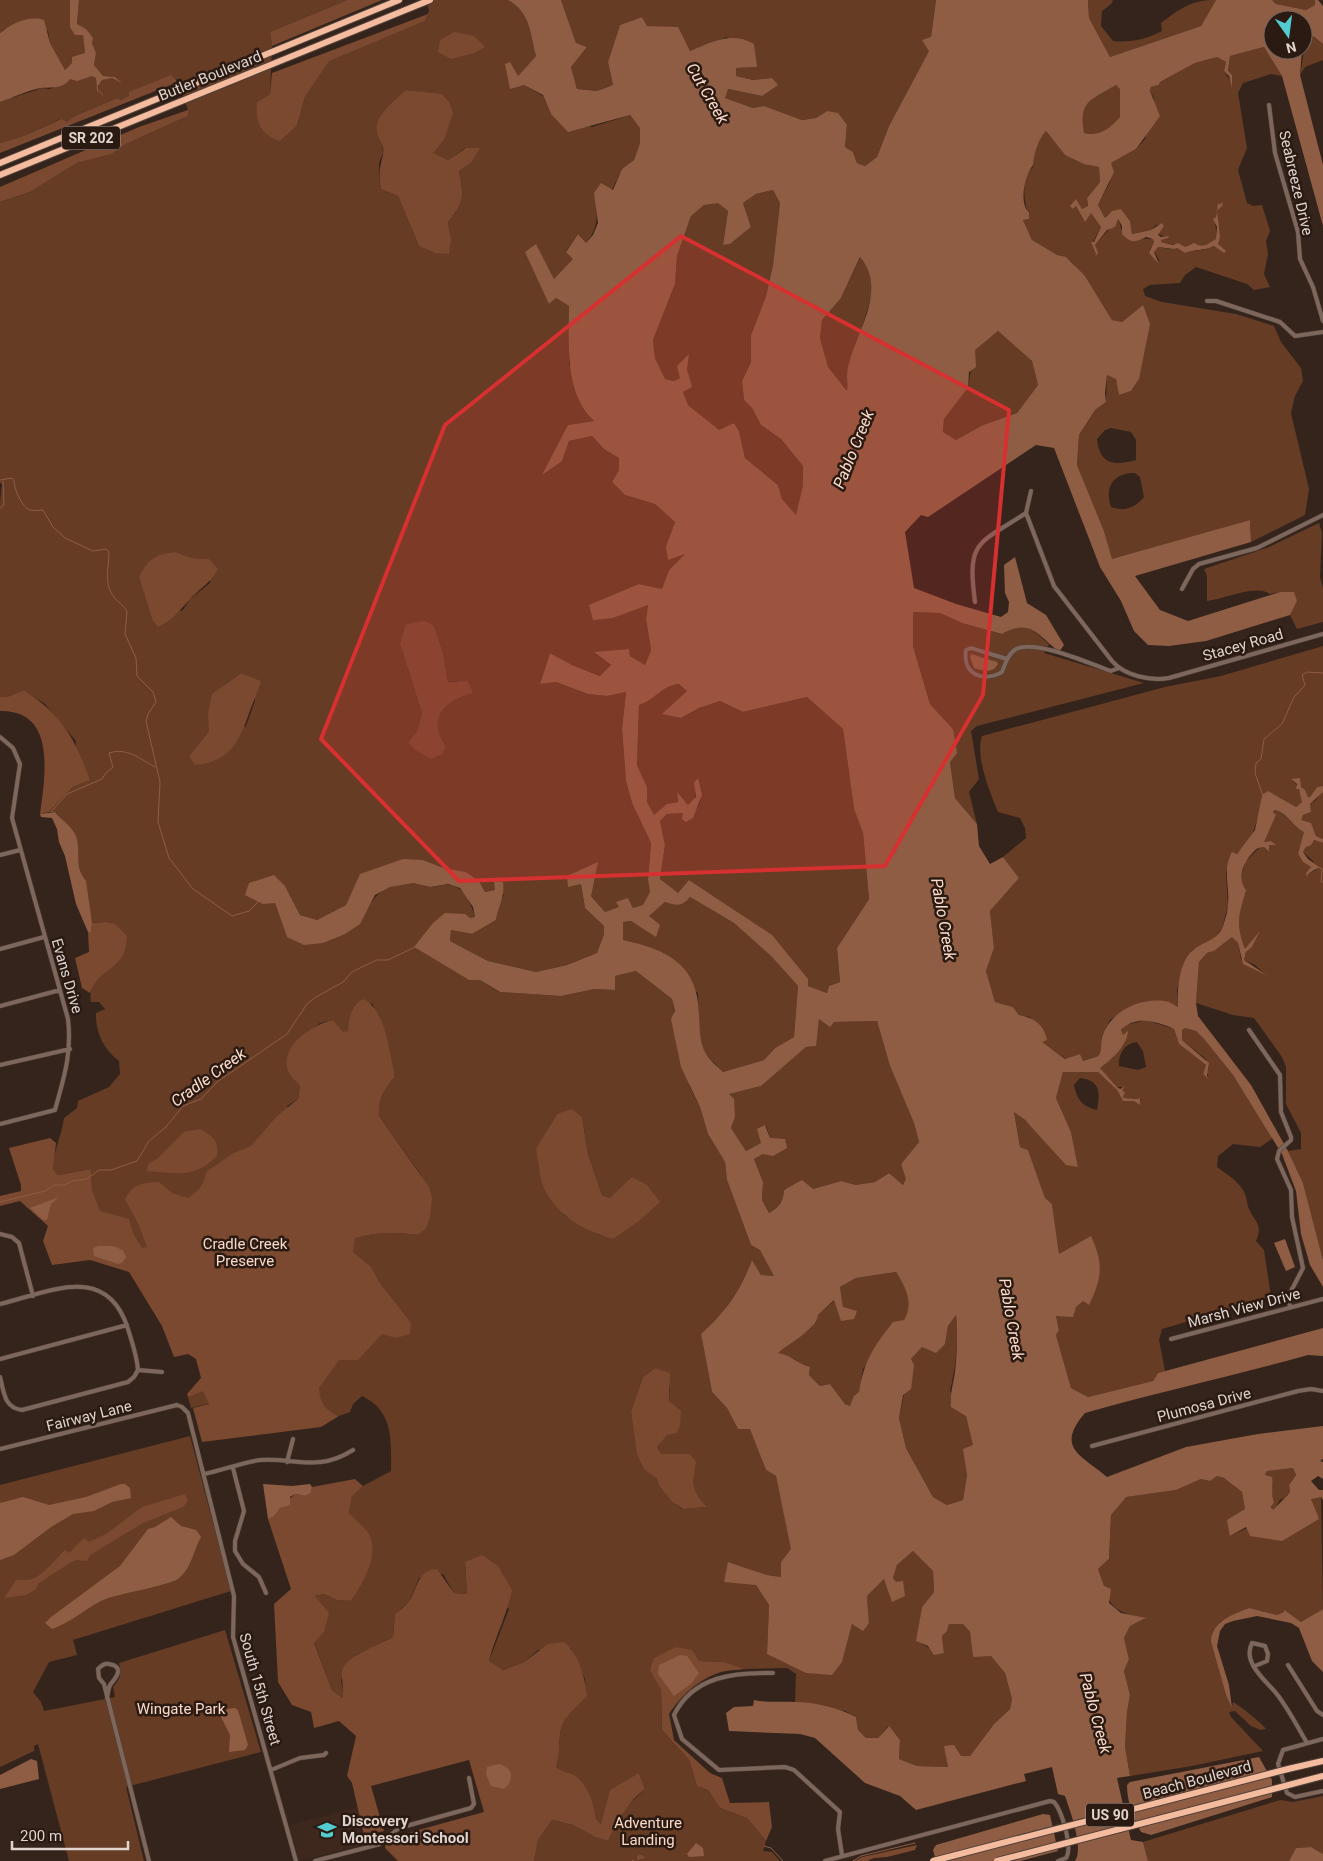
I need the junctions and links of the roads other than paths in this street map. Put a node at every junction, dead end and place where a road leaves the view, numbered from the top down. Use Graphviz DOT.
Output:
graph roads {
  1 [pos="399,0"];
  2 [pos="430,0"];
  3 [pos="1269,105"];
  4 [pos="0,163"];
  5 [pos="0,175"];
  6 [pos="1207,301"];
  7 [pos="1323,322"];
  8 [pos="1323,332"];
  9 [pos="1031,491"];
  10 [pos="1026,513"];
  11 [pos="1323,515"];
  12 [pos="1182,589"];
  13 [pos="975,602"];
  14 [pos="1323,634"];
  15 [pos="1007,659"];
  16 [pos="1119,668"];
  17 [pos="0,737"];
  18 [pos="20,850"];
  19 [pos="0,855"];
  20 [pos="44,937"];
  21 [pos="0,948"];
  22 [pos="60,990"];
  23 [pos="0,1006"];
  24 [pos="1249,1030"];
  25 [pos="70,1049"];
  26 [pos="0,1065"];
  27 [pos="0,1124"];
  28 [pos="0,1234"];
  29 [pos="33,1296"];
  30 [pos="1323,1298"];
  31 [pos="0,1304"];
  32 [pos="1290,1307"];
  33 [pos="127,1326"];
  34 [pos="1171,1339"];
  35 [pos="0,1359"];
  36 [pos="138,1370"];
  37 [pos="162,1372"];
  38 [pos="0,1377"];
  39 [pos="1323,1391"];
  40 [pos="183,1407"];
  41 [pos="293,1438"];
  42 [pos="1092,1446"];
  43 [pos="0,1449"];
  44 [pos="353,1450"];
  45 [pos="287,1462"];
  46 [pos="233,1468"];
  47 [pos="204,1474"];
  48 [pos="266,1593"];
  49 [pos="1288,1665"];
  50 [pos="1255,1666"];
  51 [pos="774,1673"];
  52 [pos="101,1681"];
  53 [pos="112,1683"];
  54 [pos="108,1698"];
  55 [pos="1323,1715"];
  56 [pos="1323,1739"];
  57 [pos="1308,1743"];
  58 [pos="326,1753"];
  59 [pos="1323,1761"];
  60 [pos="271,1770"];
  61 [pos="1323,1776"];
  62 [pos="469,1778"];
  63 [pos="1323,1791"];
  64 [pos="842,1855"];
  65 [pos="149,1861"];
  66 [pos="296,1861"];
  67 [pos="315,1861"];
  68 [pos="825,1861"];
  69 [pos="933,1861"];
  70 [pos="996,1861"];
  71 [pos="1058,1861"];
  1 -- 4 [label="highway, Butler Boulevard / SR 202"];
  2 -- 5 [label="highway, Butler Boulevard / SR 202"];
  3 -- 7 [label="street, Seabreeze Drive"];
  6 -- 8 [label="street"];
  9 -- 10 [label="street"];
  10 -- 13 [label="street"];
  10 -- 16 [label="street"];
  11 -- 12 [label="street"];
  14 -- 16 [label="street, Stacey Road"];
  15 -- 15 [label="street"];
  15 -- 16 [label="street"];
  17 -- 18 [label="street, Evans Drive"];
  18 -- 19 [label="street"];
  18 -- 20 [label="street, Evans Drive"];
  20 -- 21 [label="street"];
  20 -- 22 [label="street, Evans Drive"];
  22 -- 23 [label="street"];
  22 -- 25 [label="street, Evans Drive"];
  24 -- 32 [label="street"];
  25 -- 26 [label="street"];
  25 -- 27 [label="street, Evans Drive"];
  28 -- 29 [label="street"];
  29 -- 31 [label="street"];
  29 -- 33 [label="street"];
  30 -- 32 [label="street, Marsh View Drive"];
  32 -- 34 [label="street, Marsh View Drive"];
  33 -- 35 [label="street"];
  33 -- 36 [label="street"];
  36 -- 37 [label="street"];
  36 -- 38 [label="street"];
  39 -- 42 [label="street, Plumosa Drive"];
  40 -- 43 [label="street, Fairway Lane"];
  40 -- 47 [label="street, South 15th Street"];
  41 -- 45 [label="street"];
  44 -- 45 [label="street"];
  45 -- 46 [label="street"];
  46 -- 47 [label="street"];
  46 -- 48 [label="street"];
  47 -- 60 [label="street, South 15th Street"];
  49 -- 55 [label="street"];
  50 -- 50 [label="street"];
  50 -- 57 [label="street"];
  51 -- 64 [label="street"];
  52 -- 53 [label="street"];
  52 -- 53 [label="street"];
  52 -- 54 [label="street"];
  53 -- 54 [label="street"];
  54 -- 65 [label="street"];
  56 -- 57 [label="street"];
  57 -- 63 [label="street"];
  58 -- 60 [label="street"];
  59 -- 69 [label="highway, Beach Boulevard / US 90, bridge"];
  60 -- 66 [label="street, South 15th Street"];
  61 -- 70 [label="highway, US 90, bridge"];
  62 -- 67 [label="street"];
  64 -- 68 [label="street"];
  64 -- 71 [label="street"];
}
